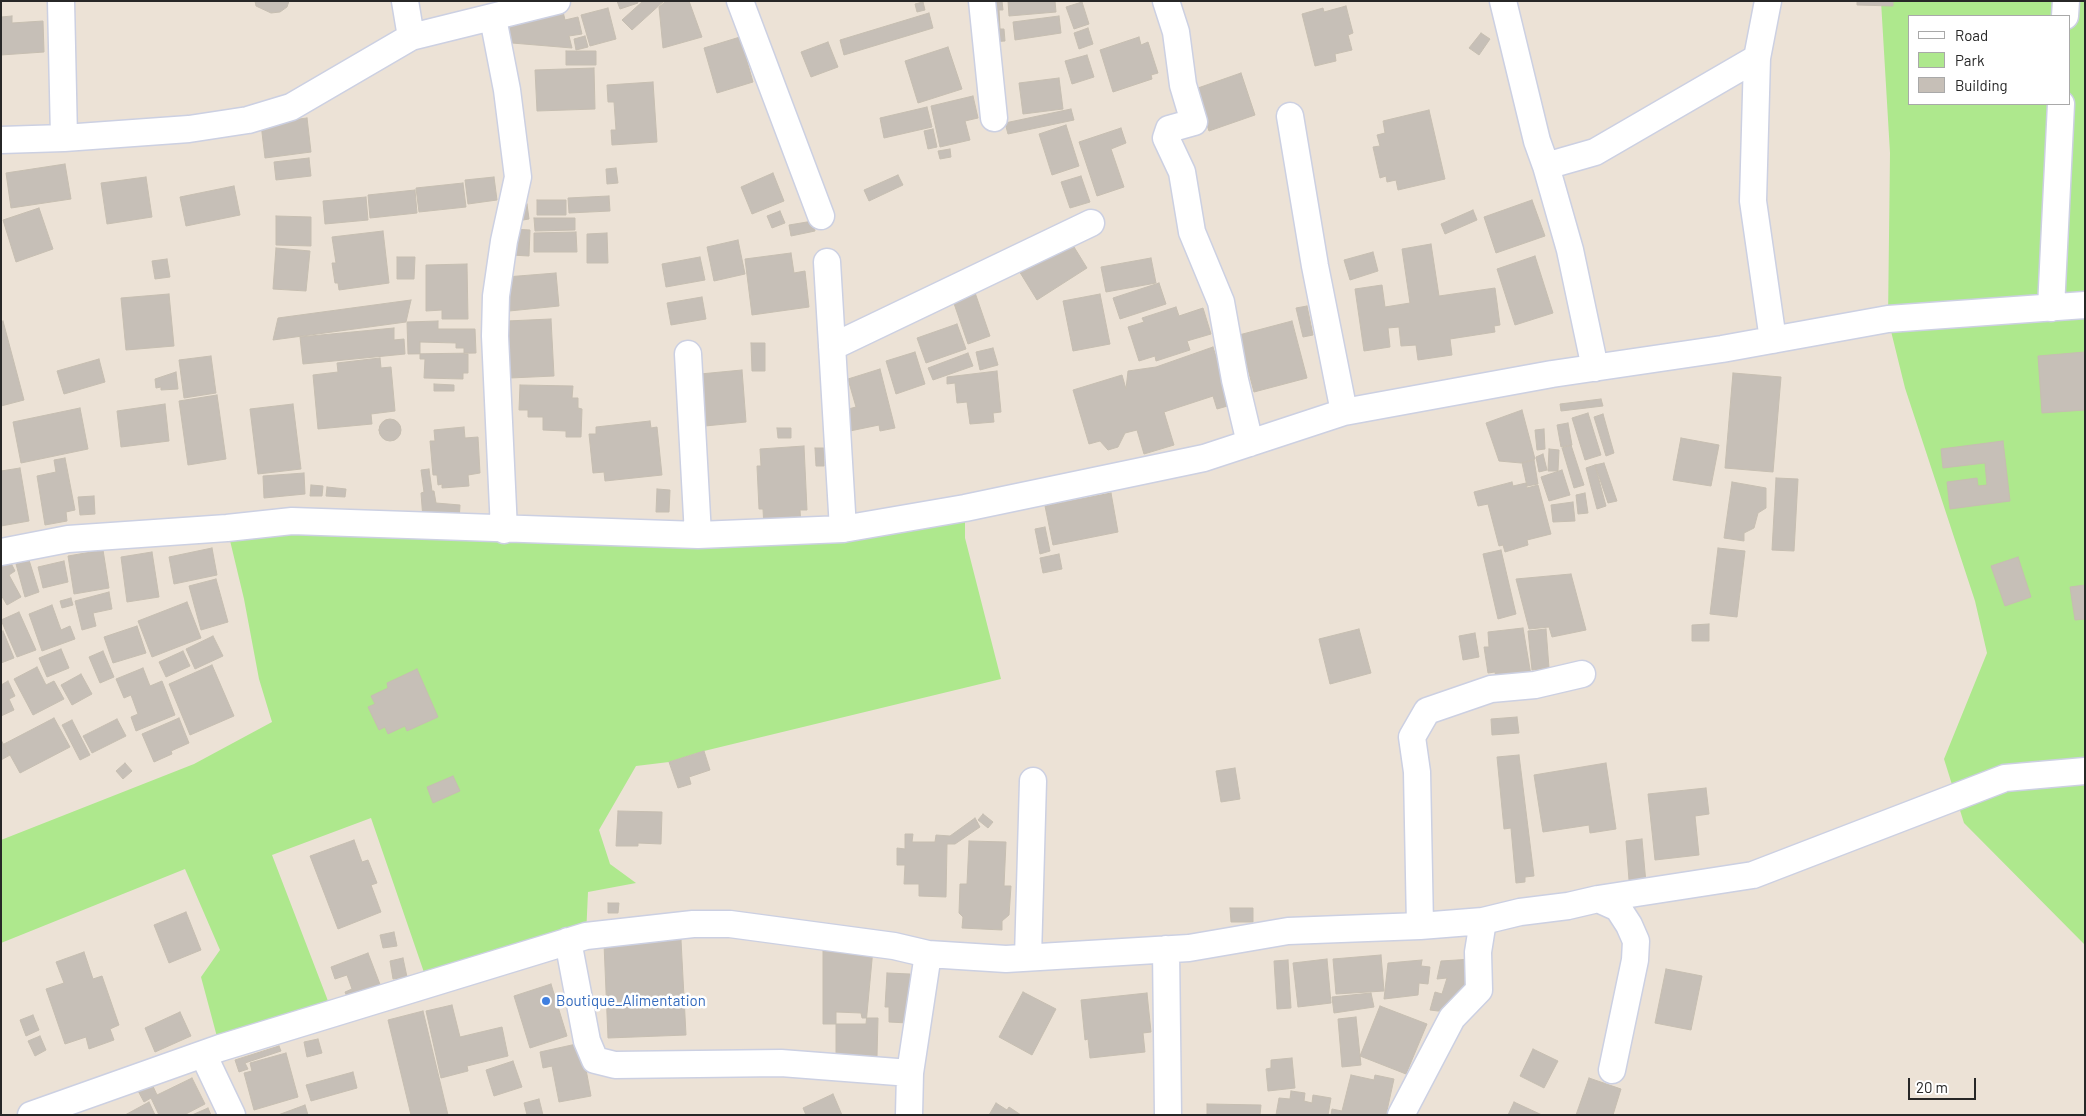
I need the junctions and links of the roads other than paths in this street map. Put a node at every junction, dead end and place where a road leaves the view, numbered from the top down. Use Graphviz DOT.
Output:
graph roads {
  1 [pos="61,1"];
  2 [pos="405,1"];
  3 [pos="557,1"];
  4 [pos="740,1"];
  5 [pos="982,1"];
  6 [pos="1166,1"];
  7 [pos="1502,1"];
  8 [pos="1768,1"];
  9 [pos="2066,1"];
  10 [pos="2065,15"];
  11 [pos="493,18"];
  12 [pos="411,37"];
  13 [pos="1757,58"];
  14 [pos="2061,105"];
  15 [pos="1290,116"];
  16 [pos="994,118"];
  17 [pos="64,138"];
  18 [pos="1,140"];
  19 [pos="1546,166"];
  20 [pos="821,216"];
  21 [pos="1091,223"];
  22 [pos="827,262"];
  23 [pos="2085,305"];
  24 [pos="2051,308"];
  25 [pos="1773,340"];
  26 [pos="832,347"];
  27 [pos="688,354"];
  28 [pos="1595,368"];
  29 [pos="1344,412"];
  30 [pos="1250,443"];
  31 [pos="842,529"];
  32 [pos="504,530"];
  33 [pos="698,535"];
  34 [pos="1,552"];
  35 [pos="1582,674"];
  36 [pos="2085,771"];
  37 [pos="1033,781"];
  38 [pos="1598,900"];
  39 [pos="1483,921"];
  40 [pos="1420,926"];
  41 [pos="568,941"];
  42 [pos="1166,949"];
  43 [pos="928,954"];
  44 [pos="1028,957"];
  45 [pos="203,1054"];
  46 [pos="1612,1070"];
  47 [pos="910,1073"];
  48 [pos="31,1115"];
  49 [pos="232,1115"];
  50 [pos="909,1115"];
  51 [pos="1168,1115"];
  52 [pos="1402,1115"];
  1 -- 17 [label="street"];
  2 -- 12 [label="street"];
  3 -- 11 [label="street"];
  4 -- 20 [label="street"];
  5 -- 16 [label="street"];
  6 -- 30 [label="street"];
  7 -- 19 [label="street"];
  8 -- 13 [label="street"];
  9 -- 10 [label="street"];
  11 -- 12 [label="street"];
  11 -- 32 [label="street"];
  12 -- 17 [label="street"];
  13 -- 19 [label="street"];
  13 -- 25 [label="street"];
  14 -- 24 [label="street"];
  15 -- 29 [label="street"];
  17 -- 18 [label="street"];
  19 -- 28 [label="street"];
  21 -- 26 [label="street"];
  22 -- 26 [label="street"];
  23 -- 24 [label="street"];
  24 -- 25 [label="street"];
  25 -- 28 [label="street"];
  26 -- 31 [label="street"];
  27 -- 33 [label="street"];
  28 -- 29 [label="street"];
  29 -- 30 [label="street"];
  30 -- 31 [label="street"];
  31 -- 33 [label="street"];
  32 -- 33 [label="street"];
  32 -- 34 [label="street"];
  35 -- 40 [label="street"];
  36 -- 38 [label="street"];
  37 -- 44 [label="street"];
  38 -- 39 [label="street"];
  38 -- 46 [label="street"];
  39 -- 40 [label="street"];
  39 -- 52 [label="street"];
  40 -- 42 [label="street"];
  41 -- 43 [label="street"];
  41 -- 45 [label="street"];
  41 -- 47 [label="street"];
  42 -- 44 [label="street"];
  42 -- 51 [label="street"];
  43 -- 44 [label="street"];
  43 -- 47 [label="street"];
  45 -- 48 [label="street"];
  45 -- 49 [label="street"];
  47 -- 50 [label="street"];
}
